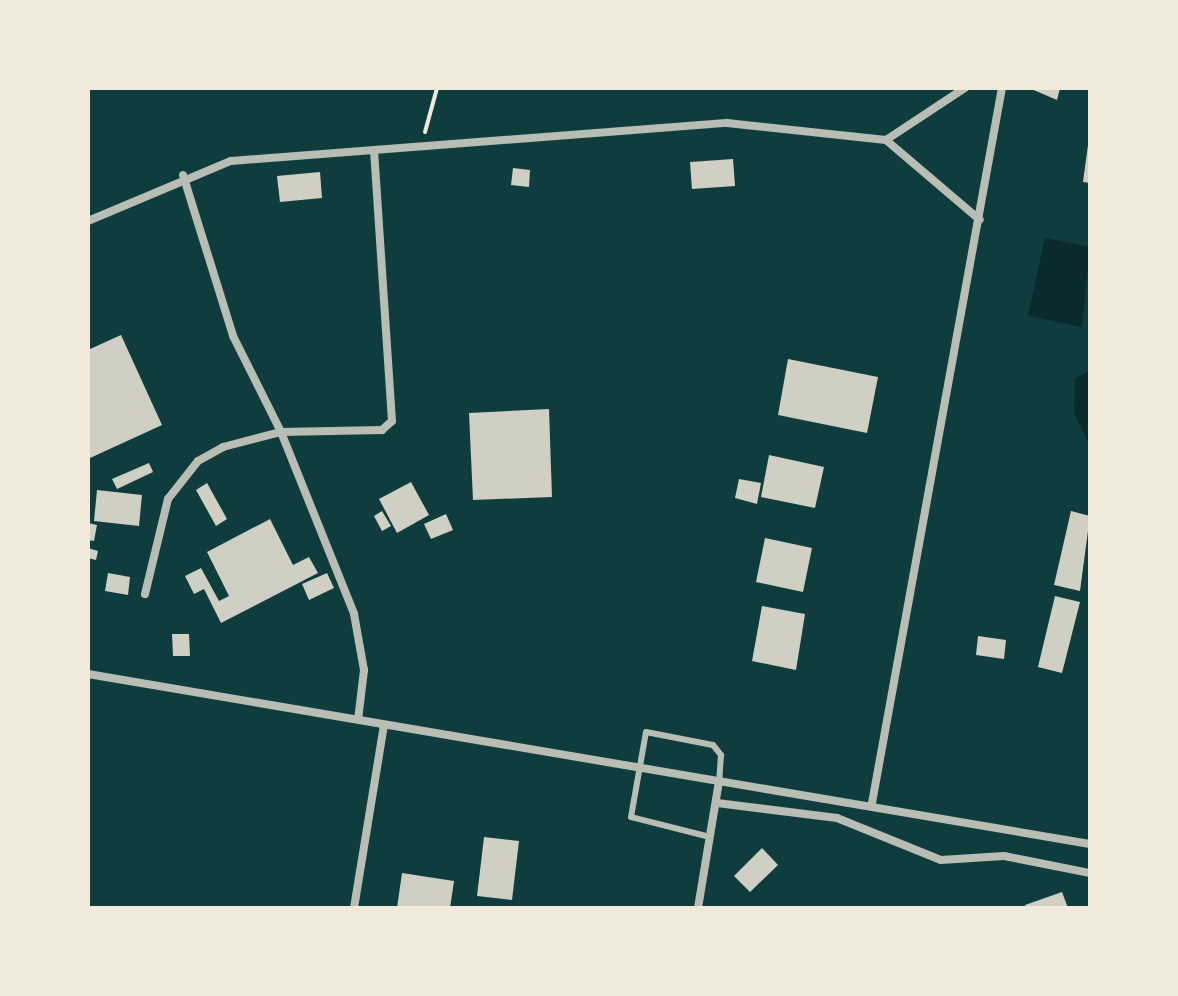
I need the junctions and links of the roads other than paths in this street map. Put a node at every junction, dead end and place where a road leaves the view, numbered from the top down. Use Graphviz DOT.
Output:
graph roads {
  1 [pos="965,88"];
  2 [pos="1002,88"];
  3 [pos="886,140"];
  4 [pos="374,152"];
  5 [pos="183,175"];
  6 [pos="980,220"];
  7 [pos="88,221"];
  8 [pos="281,432"];
  9 [pos="145,594"];
  10 [pos="88,674"];
  11 [pos="358,720"];
  12 [pos="384,725"];
  13 [pos="640,768"];
  14 [pos="719,781"];
  15 [pos="717,803"];
  16 [pos="872,803"];
  17 [pos="710,837"];
  18 [pos="1090,844"];
  19 [pos="1090,873"];
  20 [pos="354,908"];
  21 [pos="698,908"];
  1 -- 3 [label="street"];
  2 -- 6 [label="street"];
  3 -- 4 [label="street"];
  3 -- 6 [label="street"];
  4 -- 5 [label="street"];
  4 -- 8 [label="street"];
  5 -- 7 [label="street"];
  5 -- 8 [label="street"];
  6 -- 16 [label="street"];
  8 -- 9 [label="street"];
  8 -- 11 [label="street"];
  10 -- 11 [label="street"];
  11 -- 12 [label="street"];
  12 -- 13 [label="street"];
  12 -- 20 [label="street"];
  13 -- 14 [label="street"];
  13 -- 14 [label="lane"];
  13 -- 17 [label="lane"];
  14 -- 15 [label="street"];
  14 -- 16 [label="street"];
  15 -- 17 [label="street"];
  15 -- 19 [label="street"];
  16 -- 18 [label="street"];
  17 -- 21 [label="street"];
}
